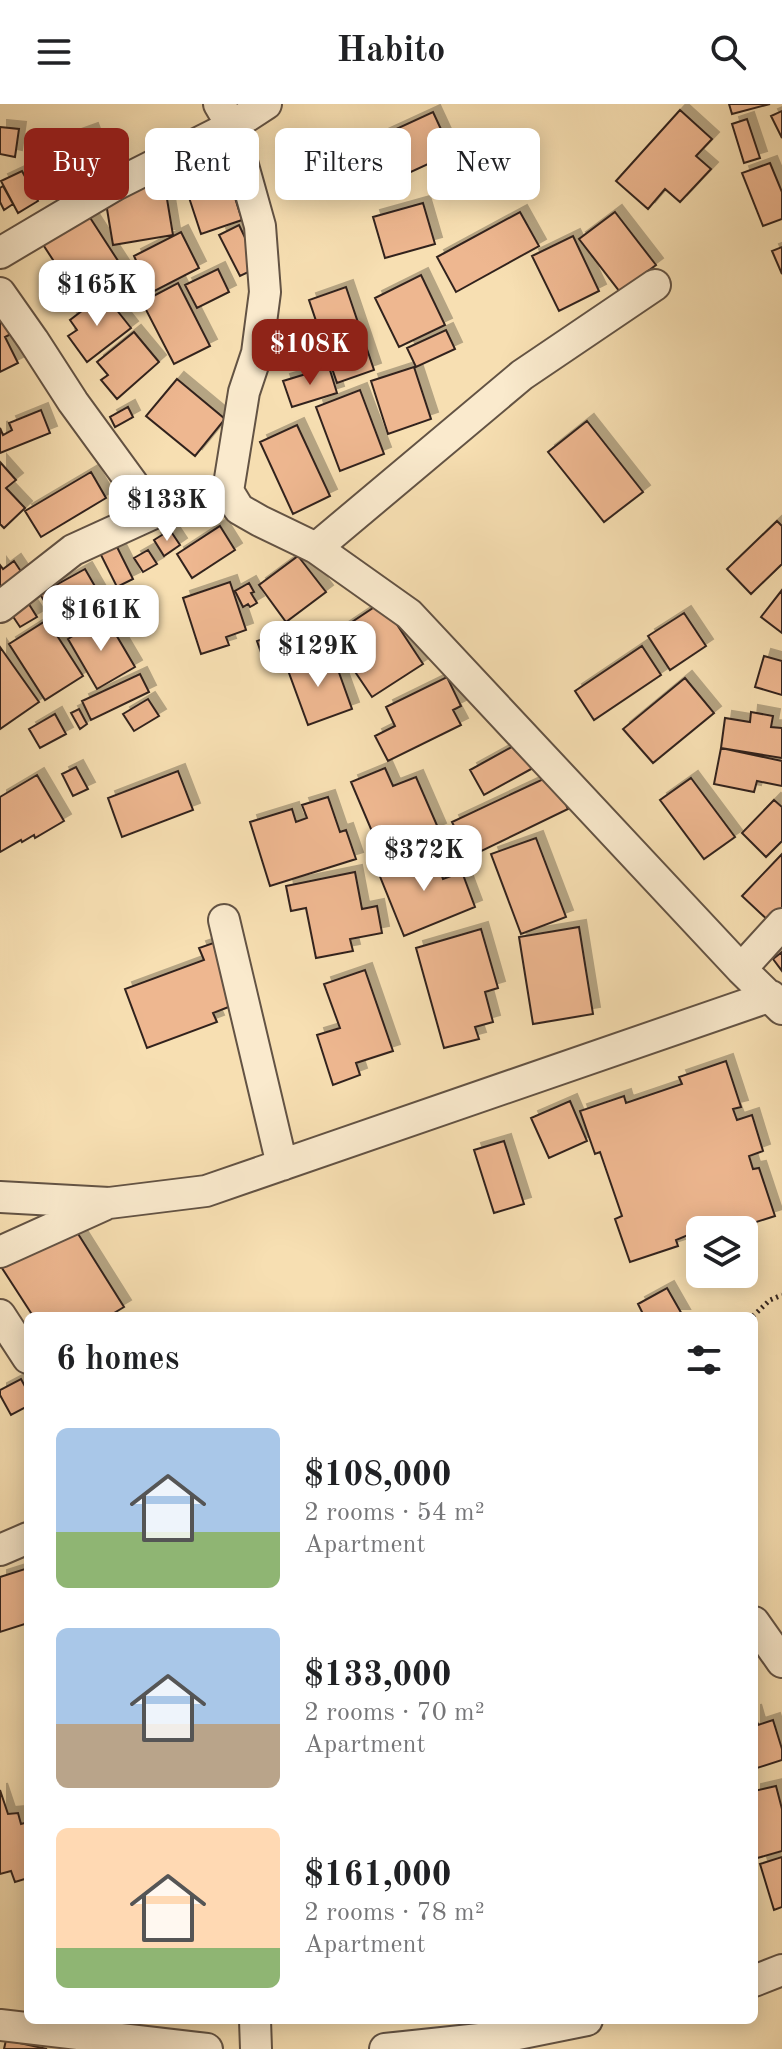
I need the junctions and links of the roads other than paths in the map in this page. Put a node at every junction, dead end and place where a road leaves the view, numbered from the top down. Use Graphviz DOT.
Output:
graph roads {
  1 [pos="266,104"];
  2 [pos="225,115"];
  3 [pos="0,253"];
  4 [pos="655,285"];
  5 [pos="0,293"];
  6 [pos="228,491"];
  7 [pos="154,513"];
  8 [pos="316,548"];
  9 [pos="0,607"];
  10 [pos="224,920"];
  11 [pos="782,924"];
  12 [pos="741,969"];
  13 [pos="777,1003"];
  14 [pos="282,1165"];
  15 [pos="0,1197"];
  16 [pos="109,1203"];
  17 [pos="0,1252"];
  18 [pos="0,1315"];
  19 [pos="24,1352"];
  20 [pos="24,1540"];
  21 [pos="0,1550"];
  22 [pos="758,1628"];
  23 [pos="782,1662"];
  24 [pos="782,1970"];
  25 [pos="758,1979"];
  26 [pos="255,2024"];
  27 [pos="567,2024"];
  28 [pos="0,2025"];
  29 [pos="207,2049"];
  30 [pos="256,2049"];
  31 [pos="385,2049"];
  1 -- 2 [label="street"];
  2 -- 3 [label="street"];
  2 -- 6 [label="street"];
  4 -- 8 [label="street"];
  5 -- 7 [label="street"];
  6 -- 7 [label="street"];
  6 -- 8 [label="street"];
  7 -- 9 [label="street"];
  8 -- 12 [label="street"];
  10 -- 14 [label="street"];
  11 -- 12 [label="street"];
  12 -- 13 [label="street"];
  13 -- 14 [label="street"];
  14 -- 16 [label="street"];
  15 -- 16 [label="street"];
  16 -- 17 [label="street"];
  18 -- 19 [label="street"];
  20 -- 21 [label="street"];
  22 -- 23 [label="street"];
  24 -- 25 [label="street"];
  26 -- 30 [label="street"];
  27 -- 31 [label="street"];
  28 -- 29 [label="street"];
}
